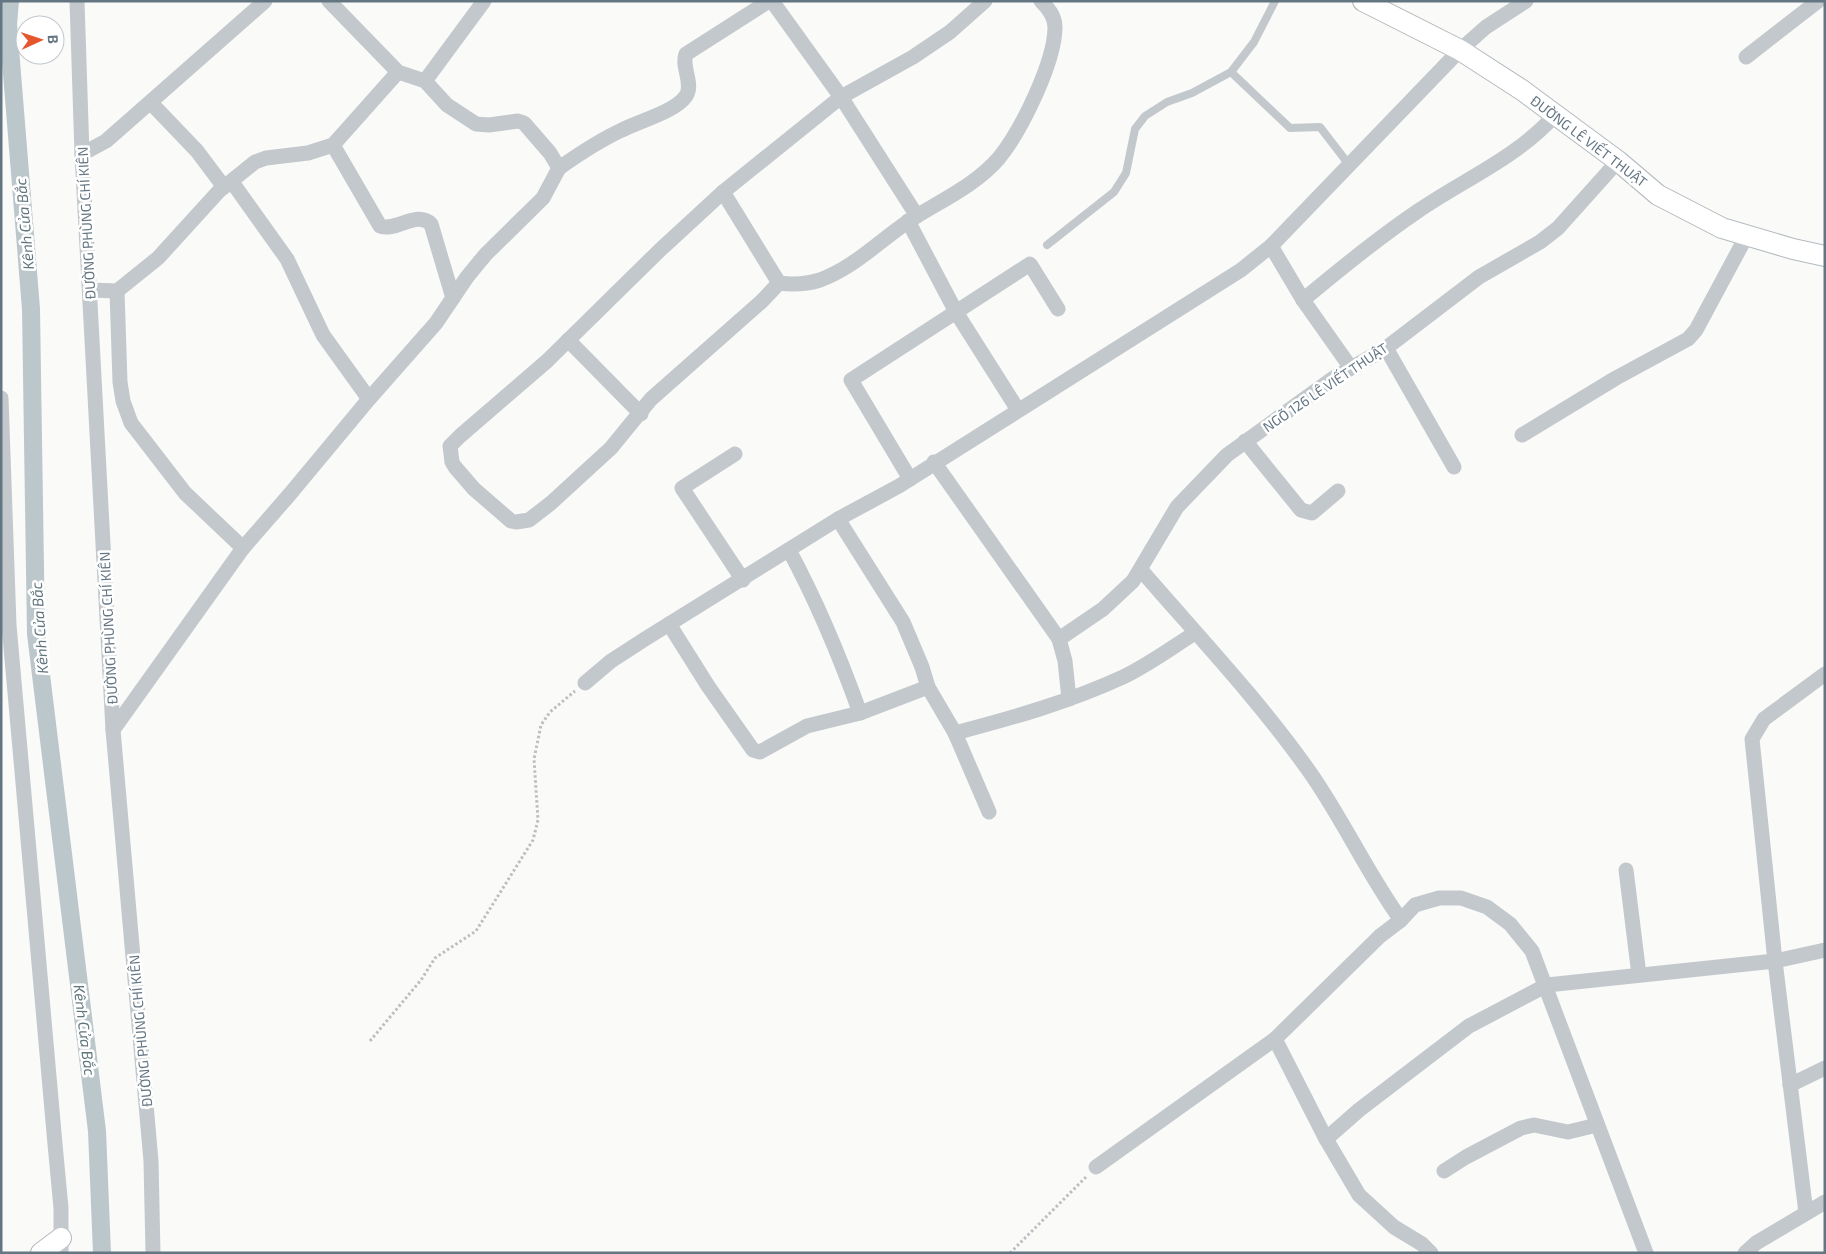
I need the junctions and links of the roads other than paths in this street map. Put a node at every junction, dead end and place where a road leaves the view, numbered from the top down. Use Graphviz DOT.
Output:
graph roads {
  1 [pos="77,1"];
  2 [pos="329,1"];
  3 [pos="484,1"];
  4 [pos="771,1"];
  5 [pos="985,1"];
  6 [pos="1041,1"];
  7 [pos="1275,1"];
  8 [pos="1363,1"];
  9 [pos="1526,1"];
  10 [pos="1818,1"];
  11 [pos="263,2"];
  12 [pos="1460,50"];
  13 [pos="1746,57"];
  14 [pos="398,72"];
  15 [pos="1231,72"];
  16 [pos="425,81"];
  17 [pos="841,97"];
  18 [pos="151,103"];
  19 [pos="1555,115"];
  20 [pos="333,145"];
  21 [pos="82,154"];
  22 [pos="1618,161"];
  23 [pos="1350,166"];
  24 [pos="559,168"];
  25 [pos="228,185"];
  26 [pos="723,192"];
  27 [pos="913,219"];
  28 [pos="1747,235"];
  29 [pos="1048,245"];
  30 [pos="1271,246"];
  31 [pos="1825,256"];
  32 [pos="779,283"];
  33 [pos="90,290"];
  34 [pos="117,291"];
  35 [pos="453,298"];
  36 [pos="1303,300"];
  37 [pos="1058,309"];
  38 [pos="956,312"];
  39 [pos="568,340"];
  40 [pos="1386,348"];
  41 [pos="1350,368"];
  42 [pos="1,398"];
  43 [pos="369,399"];
  44 [pos="1018,410"];
  45 [pos="640,414"];
  46 [pos="1522,435"];
  47 [pos="1245,441"];
  48 [pos="735,454"];
  49 [pos="934,462"];
  50 [pos="1454,467"];
  51 [pos="910,479"];
  52 [pos="1338,491"];
  53 [pos="838,519"];
  54 [pos="242,548"];
  55 [pos="788,550"];
  56 [pos="1141,570"];
  57 [pos="743,580"];
  58 [pos="669,624"];
  59 [pos="1195,633"];
  60 [pos="1059,639"];
  61 [pos="1825,674"];
  62 [pos="585,683"];
  63 [pos="928,687"];
  64 [pos="1068,699"];
  65 [pos="860,713"];
  66 [pos="113,730"];
  67 [pos="955,733"];
  68 [pos="989,812"];
  69 [pos="1626,870"];
  70 [pos="1401,920"];
  71 [pos="1825,950"];
  72 [pos="1775,961"];
  73 [pos="1638,975"];
  74 [pos="1547,985"];
  75 [pos="1275,1039"];
  76 [pos="1825,1068"];
  77 [pos="1790,1085"];
  78 [pos="1597,1125"];
  79 [pos="1326,1139"];
  80 [pos="1096,1167"];
  81 [pos="1444,1171"];
  82 [pos="1825,1202"];
  83 [pos="1806,1213"];
  84 [pos="61,1245"];
  85 [pos="1754,1249"];
  86 [pos="41,1253"];
  87 [pos="153,1253"];
  88 [pos="1432,1253"];
  89 [pos="1646,1253"];
  1 -- 21 [label="street, ĐƯỜNG PHÙNG CHÍ KIÊN"];
  2 -- 14 [label="street"];
  3 -- 16 [label="street"];
  4 -- 17 [label="street"];
  4 -- 24 [label="street"];
  5 -- 17 [label="street"];
  6 -- 27 [label="street"];
  7 -- 15 [label="lane"];
  8 -- 12 [label="main road, ĐƯỜNG LÊ VIẾT THUẬT"];
  9 -- 12 [label="street"];
  10 -- 13 [label="street"];
  11 -- 18 [label="street"];
  12 -- 19 [label="main road, ĐƯỜNG LÊ VIẾT THUẬT"];
  12 -- 23 [label="street"];
  14 -- 16 [label="street"];
  14 -- 20 [label="street"];
  15 -- 23 [label="lane"];
  15 -- 29 [label="lane"];
  16 -- 24 [label="street"];
  17 -- 26 [label="street"];
  17 -- 27 [label="street"];
  18 -- 21 [label="street"];
  18 -- 25 [label="street"];
  19 -- 22 [label="main road, ĐƯỜNG LÊ VIẾT THUẬT"];
  19 -- 36 [label="street"];
  20 -- 25 [label="street"];
  20 -- 35 [label="street"];
  21 -- 33 [label="street, ĐƯỜNG PHÙNG CHÍ KIÊN"];
  22 -- 28 [label="main road, ĐƯỜNG LÊ VIẾT THUẬT"];
  22 -- 40 [label="street, NGÕ 126 LÊ VIẾT THUẬT"];
  23 -- 30 [label="street"];
  24 -- 35 [label="street"];
  25 -- 34 [label="street"];
  25 -- 43 [label="street"];
  26 -- 32 [label="street"];
  26 -- 39 [label="street"];
  27 -- 32 [label="street"];
  27 -- 38 [label="street"];
  28 -- 31 [label="main road, ĐƯỜNG LÊ VIẾT THUẬT"];
  28 -- 46 [label="street"];
  30 -- 36 [label="street"];
  30 -- 44 [label="street"];
  32 -- 45 [label="street"];
  33 -- 34 [label="street"];
  33 -- 66 [label="street, ĐƯỜNG PHÙNG CHÍ KIÊN"];
  34 -- 54 [label="street"];
  35 -- 43 [label="street"];
  36 -- 41 [label="street"];
  37 -- 38 [label="street"];
  38 -- 44 [label="street"];
  38 -- 51 [label="street"];
  39 -- 45 [label="street"];
  39 -- 45 [label="street"];
  40 -- 41 [label="street, NGÕ 126 LÊ VIẾT THUẬT"];
  40 -- 50 [label="street"];
  41 -- 47 [label="street, NGÕ 126 LÊ VIẾT THUẬT"];
  42 -- 84 [label="street"];
  43 -- 54 [label="street"];
  44 -- 49 [label="street"];
  47 -- 52 [label="street"];
  47 -- 56 [label="street, NGÕ 126 LÊ VIẾT THUẬT"];
  48 -- 57 [label="street"];
  49 -- 51 [label="street"];
  49 -- 60 [label="street"];
  51 -- 53 [label="street"];
  53 -- 55 [label="street"];
  53 -- 63 [label="street"];
  54 -- 66 [label="street"];
  55 -- 57 [label="street"];
  55 -- 65 [label="street"];
  56 -- 59 [label="street"];
  56 -- 60 [label="street, NGÕ 126 LÊ VIẾT THUẬT"];
  57 -- 58 [label="street"];
  58 -- 62 [label="street"];
  58 -- 65 [label="street"];
  59 -- 64 [label="street"];
  59 -- 70 [label="street"];
  60 -- 64 [label="street"];
  61 -- 72 [label="street"];
  63 -- 65 [label="street"];
  63 -- 67 [label="street"];
  64 -- 67 [label="street"];
  66 -- 87 [label="street, ĐƯỜNG PHÙNG CHÍ KIÊN"];
  67 -- 68 [label="street"];
  69 -- 73 [label="street"];
  70 -- 74 [label="street"];
  70 -- 75 [label="street"];
  71 -- 72 [label="street"];
  72 -- 73 [label="street"];
  72 -- 77 [label="street"];
  73 -- 74 [label="street"];
  74 -- 78 [label="street"];
  74 -- 79 [label="street"];
  75 -- 79 [label="street"];
  75 -- 80 [label="street"];
  76 -- 77 [label="street"];
  77 -- 83 [label="street"];
  78 -- 81 [label="street"];
  78 -- 89 [label="street"];
  79 -- 88 [label="street"];
  82 -- 83 [label="street"];
  83 -- 85 [label="street"];
  84 -- 86 [label="main road"];
}
